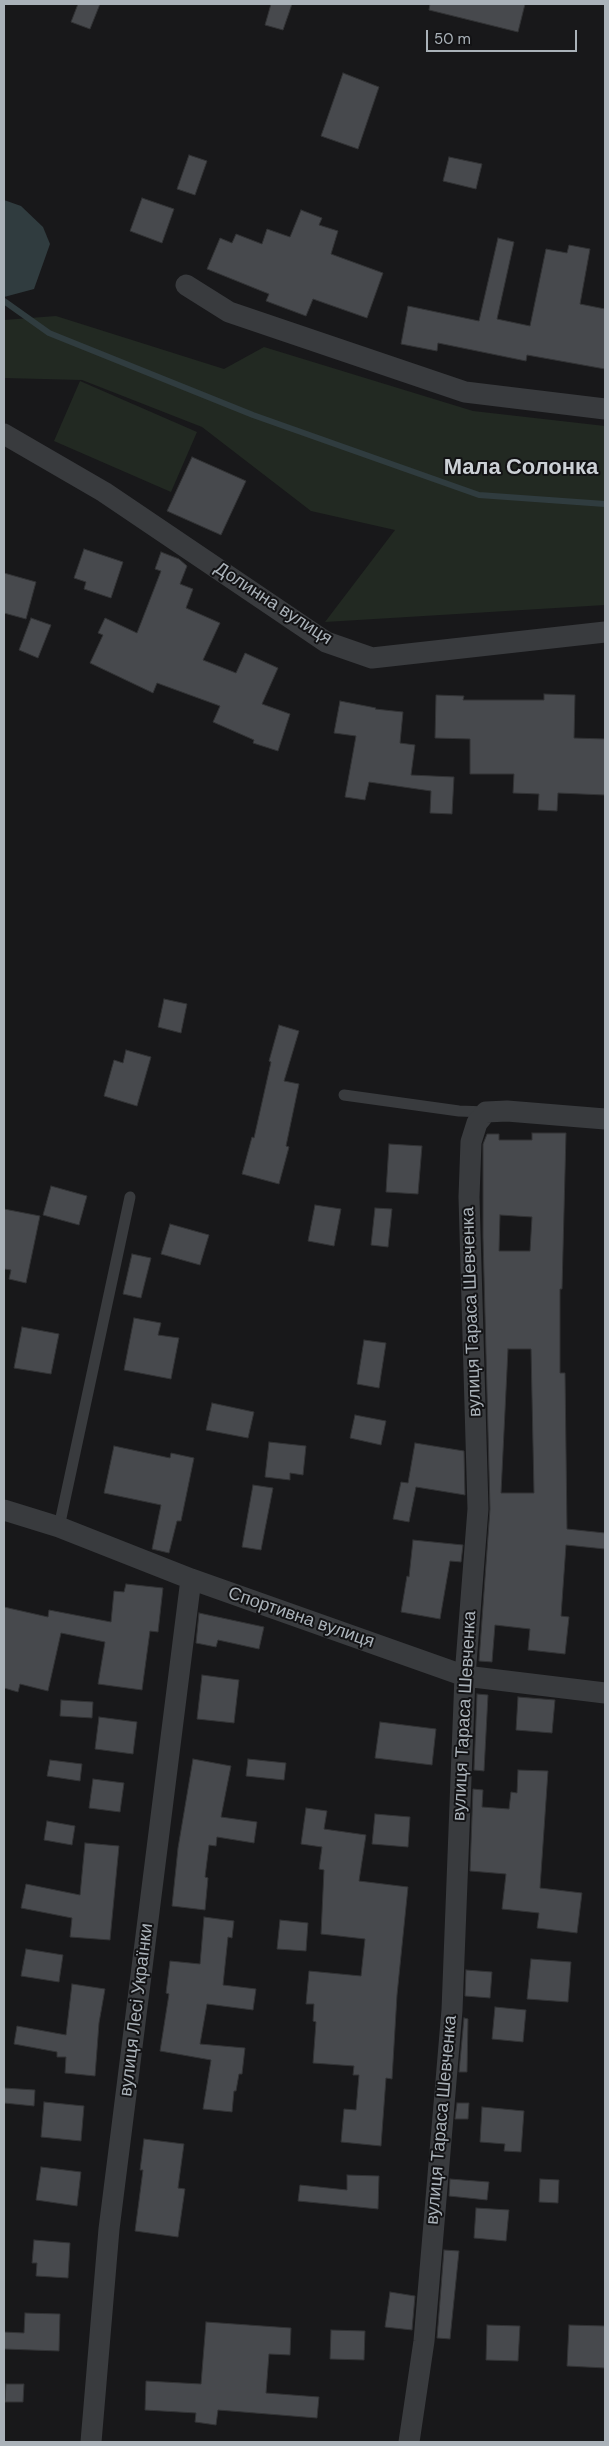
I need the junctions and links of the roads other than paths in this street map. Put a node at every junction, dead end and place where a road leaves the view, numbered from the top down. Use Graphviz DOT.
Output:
graph roads {
  1 [pos="186,285"];
  2 [pos="605,408"];
  3 [pos="4,434"];
  4 [pos="605,632"];
  5 [pos="344,1095"];
  6 [pos="486,1112"];
  7 [pos="605,1119"];
  8 [pos="130,1197"];
  9 [pos="4,1510"];
  10 [pos="59,1527"];
  11 [pos="191,1579"];
  12 [pos="465,1676"];
  13 [pos="605,1693"];
  14 [pos="91,2442"];
  15 [pos="409,2442"];
  1 -- 2 [label="street"];
  3 -- 4 [label="street, Долинна вулиця"];
  5 -- 6 [label="lane"];
  6 -- 7 [label="street"];
  6 -- 12 [label="street, вулиця Тараса Шевченка"];
  8 -- 10 [label="lane"];
  9 -- 10 [label="street, Спортивна вулиця"];
  10 -- 11 [label="street, Спортивна вулиця"];
  11 -- 12 [label="street, Спортивна вулиця"];
  11 -- 14 [label="street, вулиця Лесі Українки"];
  12 -- 13 [label="street, Спортивна вулиця"];
  12 -- 15 [label="street, вулиця Тараса Шевченка"];
}
